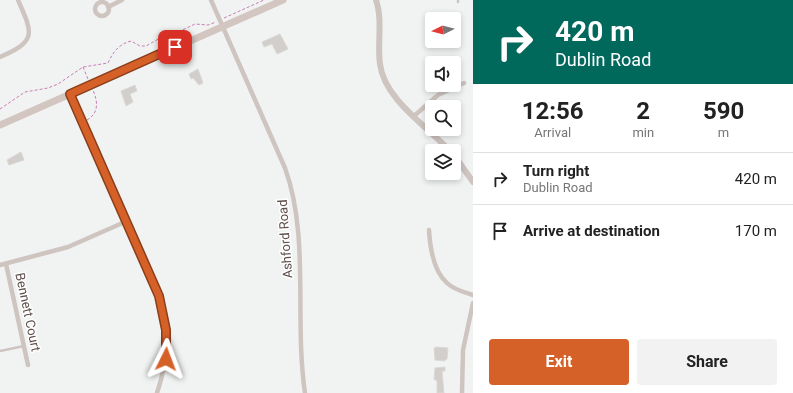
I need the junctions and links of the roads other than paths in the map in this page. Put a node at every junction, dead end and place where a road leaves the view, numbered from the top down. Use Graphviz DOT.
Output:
graph roads {
  1 [pos="18,0"];
  2 [pos="122,0"];
  3 [pos="211,0"];
  4 [pos="283,0"];
  5 [pos="376,0"];
  6 [pos="108,7"];
  7 [pos="222,23"];
  8 [pos="0,57"];
  9 [pos="464,83"];
  10 [pos="70,94"];
  11 [pos="414,116"];
  12 [pos="0,125"];
  13 [pos="443,144"];
  14 [pos="461,165"];
  15 [pos="473,182"];
  16 [pos="127,222"];
  17 [pos="429,230"];
  18 [pos="6,264"];
  19 [pos="0,265"];
  20 [pos="473,295"];
  21 [pos="473,303"];
  22 [pos="24,346"];
  23 [pos="0,352"];
  24 [pos="28,365"];
  25 [pos="156,393"];
  26 [pos="305,393"];
  27 [pos="462,393"];
  1 -- 8 [label="street"];
  2 -- 6 [label="street"];
  3 -- 7 [label="street, Ashford Road"];
  4 -- 7 [label="main road"];
  5 -- 11 [label="street"];
  7 -- 10 [label="main road"];
  7 -- 26 [label="street, Ashford Road"];
  9 -- 11 [label="street"];
  10 -- 12 [label="main road"];
  10 -- 16 [label="street"];
  11 -- 13 [label="street"];
  14 -- 15 [label="street"];
  16 -- 18 [label="street"];
  16 -- 25 [label="street"];
  17 -- 20 [label="street"];
  18 -- 19 [label="street"];
  18 -- 22 [label="street, Bennett Court"];
  21 -- 27 [label="street"];
  22 -- 23 [label="lane"];
  22 -- 24 [label="street, Bennett Court"];
}
